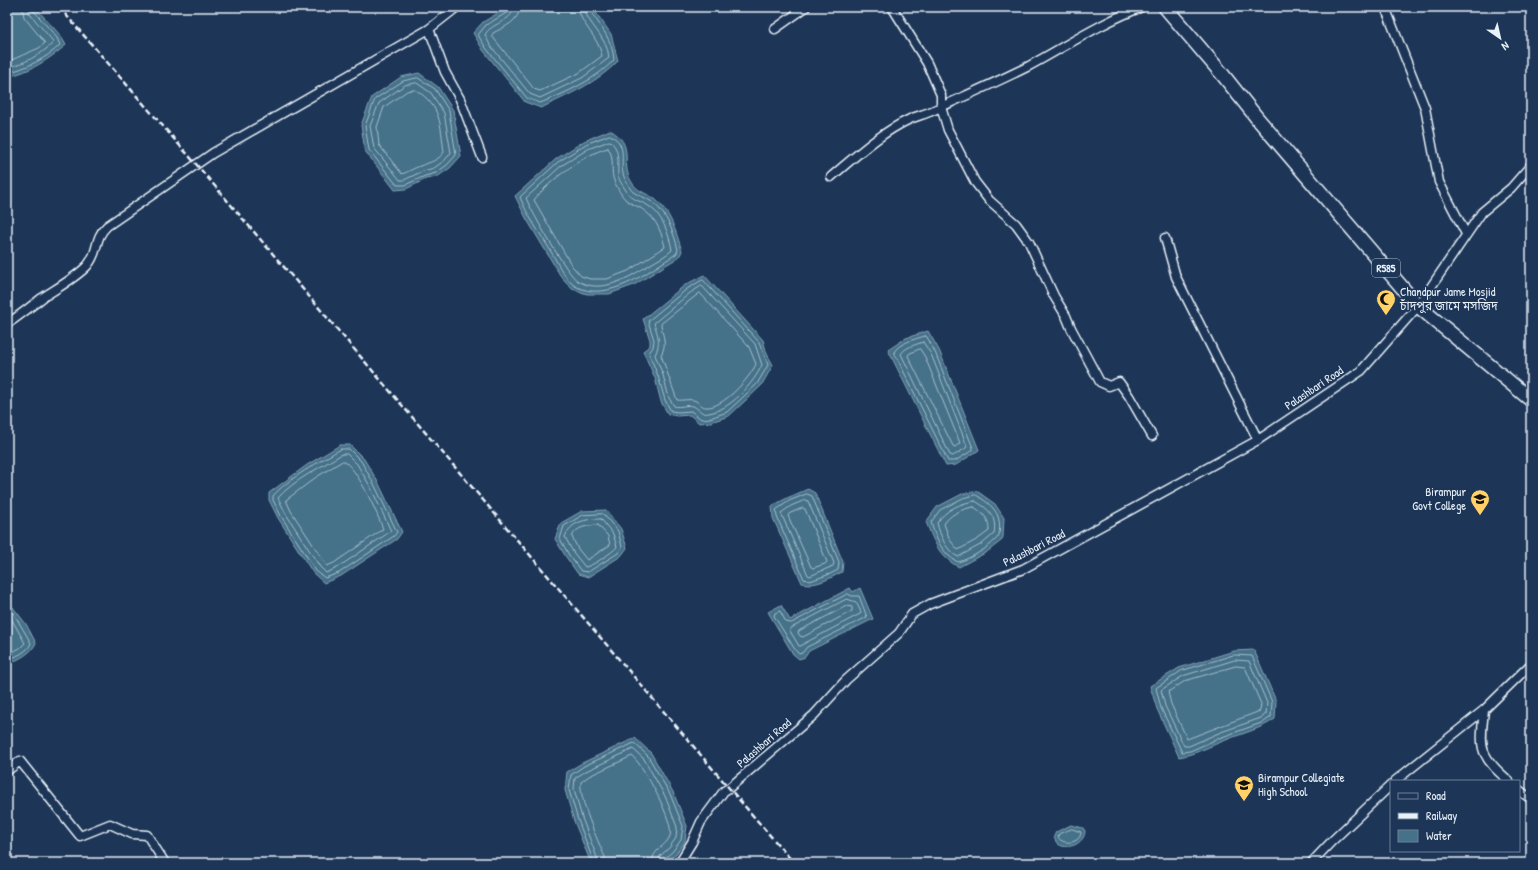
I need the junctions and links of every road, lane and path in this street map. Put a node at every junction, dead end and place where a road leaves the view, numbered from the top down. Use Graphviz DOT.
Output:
graph roads {
  1 [pos="458,7"];
  2 [pos="806,7"];
  3 [pos="892,7"];
  4 [pos="1142,7"];
  5 [pos="1165,7"];
  6 [pos="1385,7"];
  7 [pos="429,28"];
  8 [pos="775,29"];
  9 [pos="941,107"];
  10 [pos="482,157"];
  11 [pos="1531,165"];
  12 [pos="831,177"];
  13 [pos="1466,234"];
  14 [pos="1165,238"];
  15 [pos="1418,306"];
  16 [pos="7,324"];
  17 [pos="1531,400"];
  18 [pos="1152,436"];
  19 [pos="1258,440"];
  20 [pos="1531,664"];
  21 [pos="1484,710"];
  22 [pos="7,771"];
  23 [pos="1396,780"];
  24 [pos="1507,780"];
  25 [pos="1390,786"];
  26 [pos="1520,791"];
  27 [pos="1531,799"];
  28 [pos="165,863"];
  29 [pos="679,863"];
  30 [pos="1311,863"];
  1 -- 7 [label="street"];
  2 -- 8 [label="street"];
  3 -- 9 [label="street"];
  4 -- 9 [label="street"];
  5 -- 15 [label="main road, R585"];
  6 -- 13 [label="street"];
  7 -- 10 [label="street"];
  7 -- 16 [label="street"];
  9 -- 12 [label="street"];
  9 -- 18 [label="street"];
  11 -- 13 [label="street, Palashbari Road"];
  13 -- 15 [label="street, Palashbari Road"];
  14 -- 19 [label="street"];
  15 -- 17 [label="main road, R585"];
  15 -- 19 [label="street, Palashbari Road"];
  19 -- 29 [label="street, Palashbari Road"];
  20 -- 21 [label="street"];
  21 -- 23 [label="street"];
  21 -- 24 [label="street"];
  22 -- 28 [label="street"];
  25 -- 30 [label="street"];
  26 -- 27 [label="street"];
}
